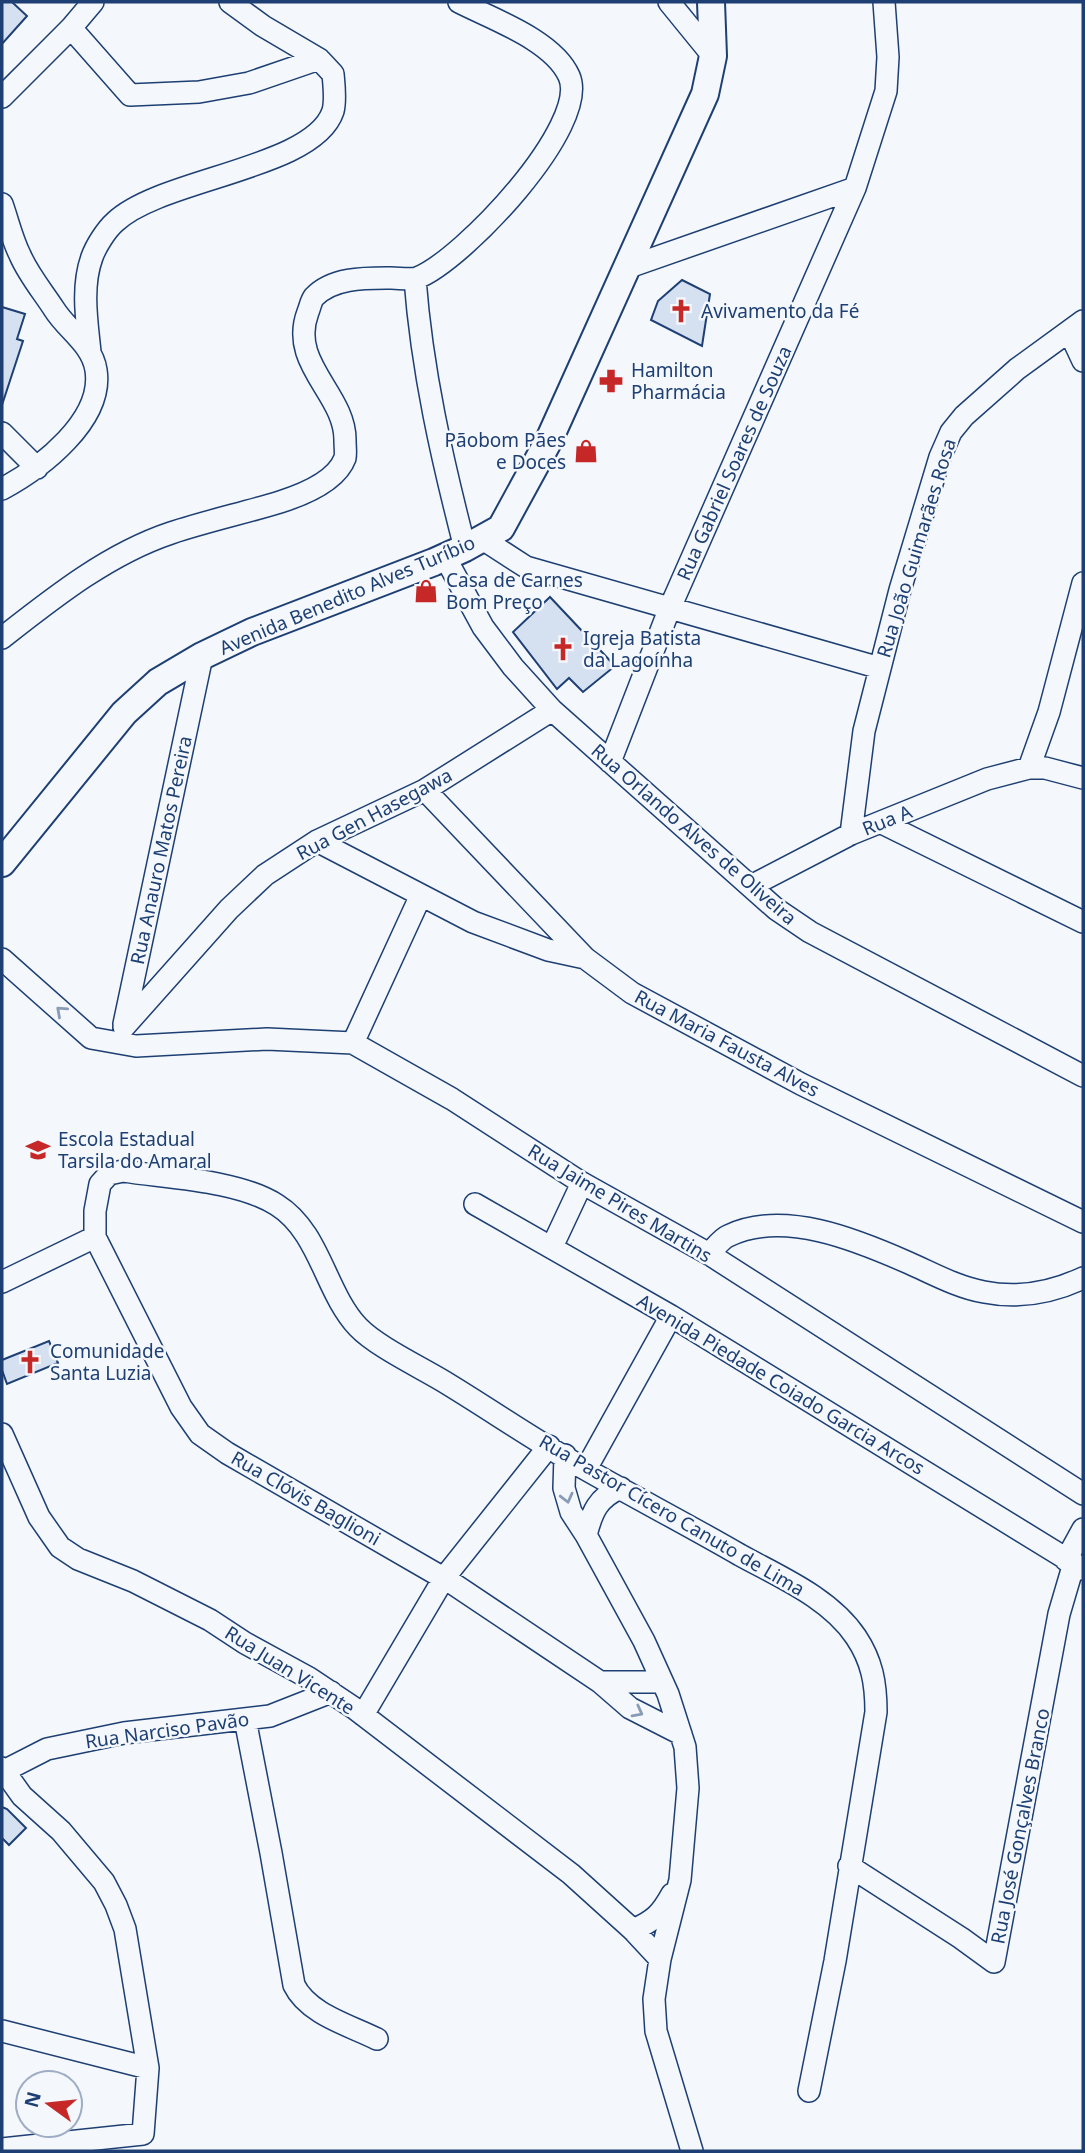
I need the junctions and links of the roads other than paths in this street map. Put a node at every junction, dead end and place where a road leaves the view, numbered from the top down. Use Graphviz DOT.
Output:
graph roads {
  1 [pos="93,2"];
  2 [pos="230,2"];
  3 [pos="459,2"];
  4 [pos="669,2"];
  5 [pos="711,2"];
  6 [pos="884,2"];
  7 [pos="71,28"];
  8 [pos="713,55"];
  9 [pos="319,59"];
  10 [pos="2,97"];
  11 [pos="855,188"];
  12 [pos="2,204"];
  13 [pos="629,267"];
  14 [pos="415,279"];
  15 [pos="1076,326"];
  16 [pos="90,352"];
  17 [pos="1083,361"];
  18 [pos="2,433"];
  19 [pos="37,468"];
  20 [pos="2,489"];
  21 [pos="463,548"];
  22 [pos="1083,583"];
  23 [pos="669,610"];
  24 [pos="2,638"];
  25 [pos="202,656"];
  26 [pos="880,668"];
  27 [pos="552,710"];
  28 [pos="610,762"];
  29 [pos="1029,768"];
  30 [pos="1083,778"];
  31 [pos="425,790"];
  32 [pos="882,823"];
  33 [pos="851,834"];
  34 [pos="317,841"];
  35 [pos="2,863"];
  36 [pos="751,886"];
  37 [pos="421,895"];
  38 [pos="1083,922"];
  39 [pos="585,958"];
  40 [pos="2,959"];
  41 [pos="121,1035"];
  42 [pos="353,1043"];
  43 [pos="1083,1076"];
  44 [pos="582,1183"];
  45 [pos="475,1204"];
  46 [pos="1083,1222"];
  47 [pos="94,1237"];
  48 [pos="552,1247"];
  49 [pos="709,1254"];
  50 [pos="1083,1278"];
  51 [pos="2,1282"];
  52 [pos="671,1316"];
  53 [pos="2,1434"];
  54 [pos="557,1450"];
  55 [pos="586,1469"];
  56 [pos="621,1488"];
  57 [pos="1083,1494"];
  58 [pos="1083,1529"];
  59 [pos="586,1535"];
  60 [pos="1074,1564"];
  61 [pos="444,1578"];
  62 [pos="600,1682"];
  63 [pos="662,1682"];
  64 [pos="331,1692"];
  65 [pos="363,1715"];
  66 [pos="245,1719"];
  67 [pos="681,1734"];
  68 [pos="2,1770"];
  69 [pos="849,1866"];
  70 [pos="680,1880"];
  71 [pos="633,1930"];
  72 [pos="660,1959"];
  73 [pos="2,2031"];
  74 [pos="377,2039"];
  75 [pos="148,2067"];
  76 [pos="810,2091"];
  77 [pos="2,2149"];
  78 [pos="692,2151"];
  1 -- 7 [label="street"];
  2 -- 9 [label="street"];
  3 -- 14 [label="street"];
  4 -- 8 [label="street"];
  5 -- 8 [label="main road, Avenida Benedito Alves Turíbio"];
  6 -- 11 [label="street, Rua Gabriel Soares de Souza"];
  7 -- 9 [label="street"];
  7 -- 10 [label="street"];
  8 -- 13 [label="main road, Avenida Benedito Alves Turíbio"];
  9 -- 16 [label="street"];
  11 -- 13 [label="street"];
  11 -- 23 [label="street, Rua Gabriel Soares de Souza"];
  12 -- 16 [label="street"];
  13 -- 21 [label="main road, Avenida Benedito Alves Turíbio"];
  14 -- 21 [label="street, Rua Orlando Alves de Oliveira"];
  14 -- 24 [label="street"];
  15 -- 17 [label="street"];
  15 -- 26 [label="street, Rua João Guimarães Rosa"];
  16 -- 19 [label="street"];
  18 -- 19 [label="street"];
  19 -- 20 [label="street"];
  21 -- 23 [label="street"];
  21 -- 25 [label="main road, Avenida Benedito Alves Turíbio"];
  21 -- 27 [label="street, Rua Orlando Alves de Oliveira"];
  22 -- 29 [label="street"];
  23 -- 26 [label="street"];
  23 -- 28 [label="street, Rua Gabriel Soares de Souza"];
  25 -- 35 [label="main road, Avenida Benedito Alves Turíbio"];
  25 -- 41 [label="street, Rua Anauro Matos Pereira"];
  26 -- 33 [label="street, Rua João Guimarães Rosa"];
  27 -- 28 [label="street, Rua Orlando Alves de Oliveira"];
  27 -- 31 [label="street, Rua Gen Hasegawa"];
  28 -- 36 [label="street, Rua Orlando Alves de Oliveira"];
  29 -- 30 [label="street"];
  29 -- 32 [label="street, Rua A"];
  31 -- 34 [label="street, Rua Gen Hasegawa"];
  31 -- 39 [label="street, Rua Maria Fausta Alves"];
  32 -- 33 [label="street, Rua A"];
  32 -- 38 [label="street"];
  33 -- 36 [label="street, Rua A"];
  34 -- 37 [label="street"];
  34 -- 41 [label="street, Rua Gen Hasegawa"];
  36 -- 43 [label="street, Rua Orlando Alves de Oliveira"];
  37 -- 39 [label="street"];
  37 -- 42 [label="street"];
  39 -- 46 [label="street, Rua Maria Fausta Alves"];
  41 -- 40 [label="street, Rua Jaime Pires Martins, one-way"];
  41 -- 42 [label="street, Rua Jaime Pires Martins"];
  42 -- 44 [label="street, Rua Jaime Pires Martins"];
  44 -- 48 [label="street"];
  44 -- 49 [label="street, Rua Jaime Pires Martins"];
  45 -- 48 [label="street, Avenida Piedade Coiado Garcia Arcos"];
  47 -- 51 [label="street"];
  47 -- 54 [label="street, Rua Pastor Cícero Canuto de Lima"];
  47 -- 61 [label="street, Rua Clóvis Baglioni"];
  48 -- 52 [label="street, Avenida Piedade Coiado Garcia Arcos"];
  49 -- 50 [label="street"];
  49 -- 57 [label="street, Rua Jaime Pires Martins"];
  52 -- 55 [label="street"];
  52 -- 60 [label="street, Avenida Piedade Coiado Garcia Arcos"];
  53 -- 64 [label="street, Rua Juan Vicente"];
  54 -- 55 [label="street, Rua Pastor Cícero Canuto de Lima"];
  54 -- 59 [label="street, one-way"];
  54 -- 61 [label="street"];
  55 -- 56 [label="street, Rua Pastor Cícero Canuto de Lima"];
  56 -- 59 [label="street"];
  56 -- 69 [label="street, Rua Pastor Cícero Canuto de Lima"];
  58 -- 60 [label="street"];
  59 -- 63 [label="street"];
  60 -- 69 [label="street, Rua José Gonçalves Branco"];
  61 -- 62 [label="street, Rua Clóvis Baglioni"];
  61 -- 65 [label="street"];
  62 -- 63 [label="street"];
  62 -- 67 [label="street, Rua Clóvis Baglioni, one-way"];
  63 -- 67 [label="street"];
  64 -- 65 [label="street, Rua Juan Vicente"];
  64 -- 66 [label="street, Rua Narciso Pavão"];
  65 -- 71 [label="street, Rua Juan Vicente"];
  66 -- 68 [label="street, Rua Narciso Pavão"];
  66 -- 74 [label="street"];
  67 -- 70 [label="street"];
  68 -- 75 [label="street"];
  69 -- 76 [label="street, Rua Pastor Cícero Canuto de Lima"];
  70 -- 71 [label="street"];
  70 -- 72 [label="street"];
  71 -- 72 [label="street, Rua Juan Vicente"];
  72 -- 78 [label="street"];
  73 -- 75 [label="street"];
  75 -- 77 [label="street"];
}
